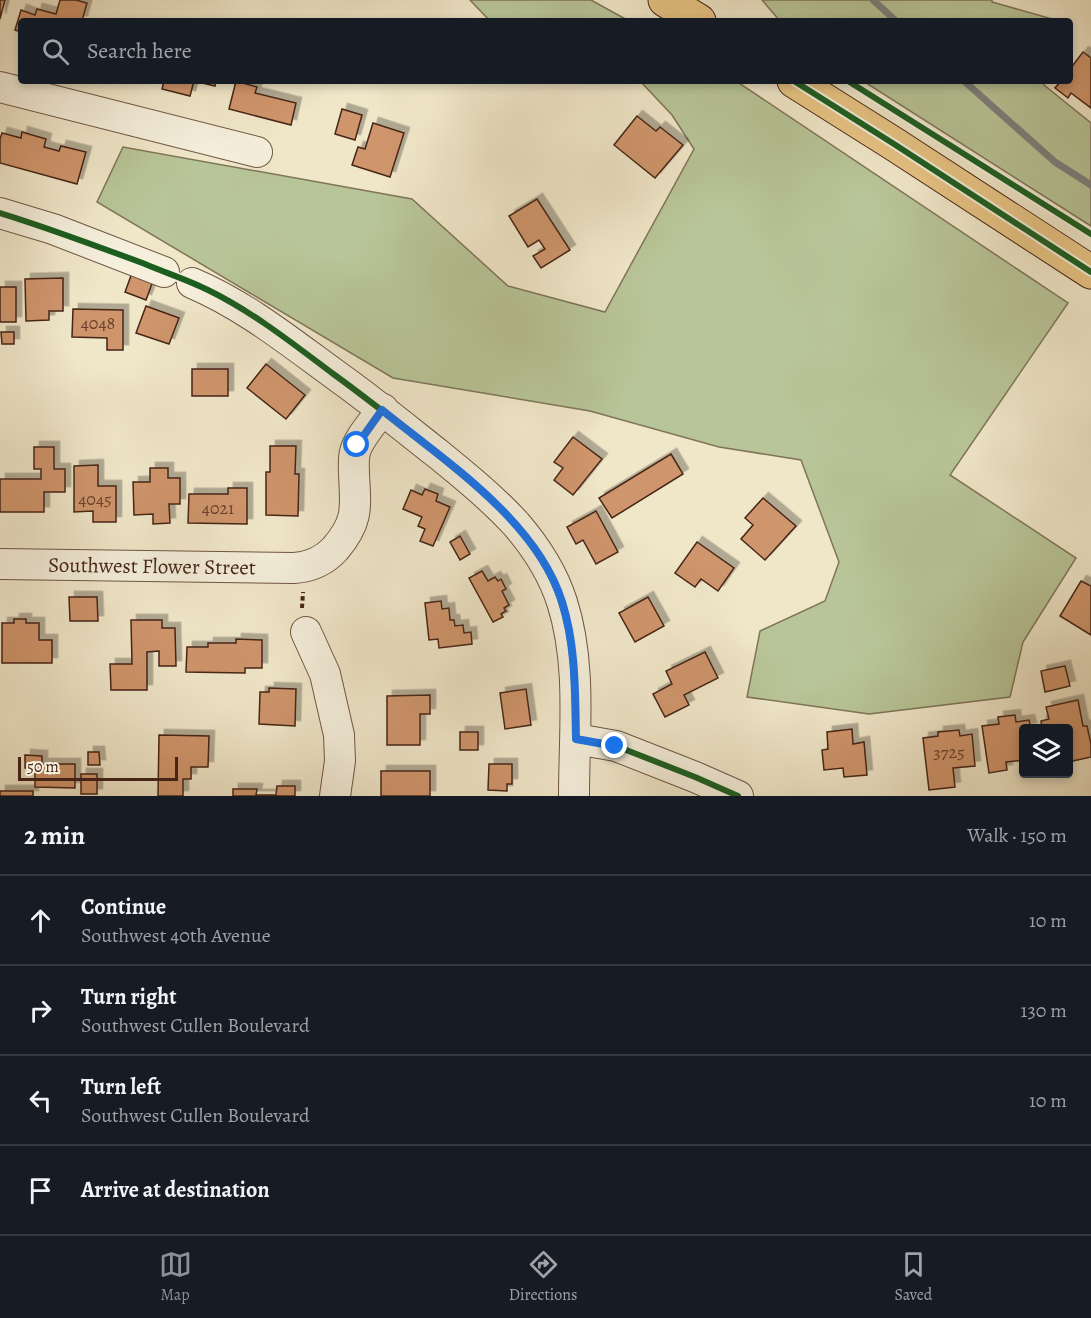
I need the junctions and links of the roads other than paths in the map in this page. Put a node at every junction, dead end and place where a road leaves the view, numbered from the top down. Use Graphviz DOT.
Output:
graph roads {
  1 [pos="665,0"];
  2 [pos="694,18"];
  3 [pos="799,84"];
  4 [pos="0,87"];
  5 [pos="258,152"];
  6 [pos="0,213"];
  7 [pos="164,272"];
  8 [pos="1091,272"];
  9 [pos="192,283"];
  10 [pos="382,410"];
  11 [pos="0,564"];
  12 [pos="306,632"];
  13 [pos="576,739"];
  14 [pos="335,796"];
  15 [pos="574,796"];
  16 [pos="738,796"];
  1 -- 2 [label="main road"];
  3 -- 8 [label="main road"];
  4 -- 5 [label="street"];
  6 -- 7 [label="street"];
  9 -- 10 [label="street"];
  10 -- 11 [label="street, Southwest Flower Street"];
  10 -- 13 [label="street"];
  12 -- 14 [label="street"];
  13 -- 15 [label="street"];
  13 -- 16 [label="street"];
}
